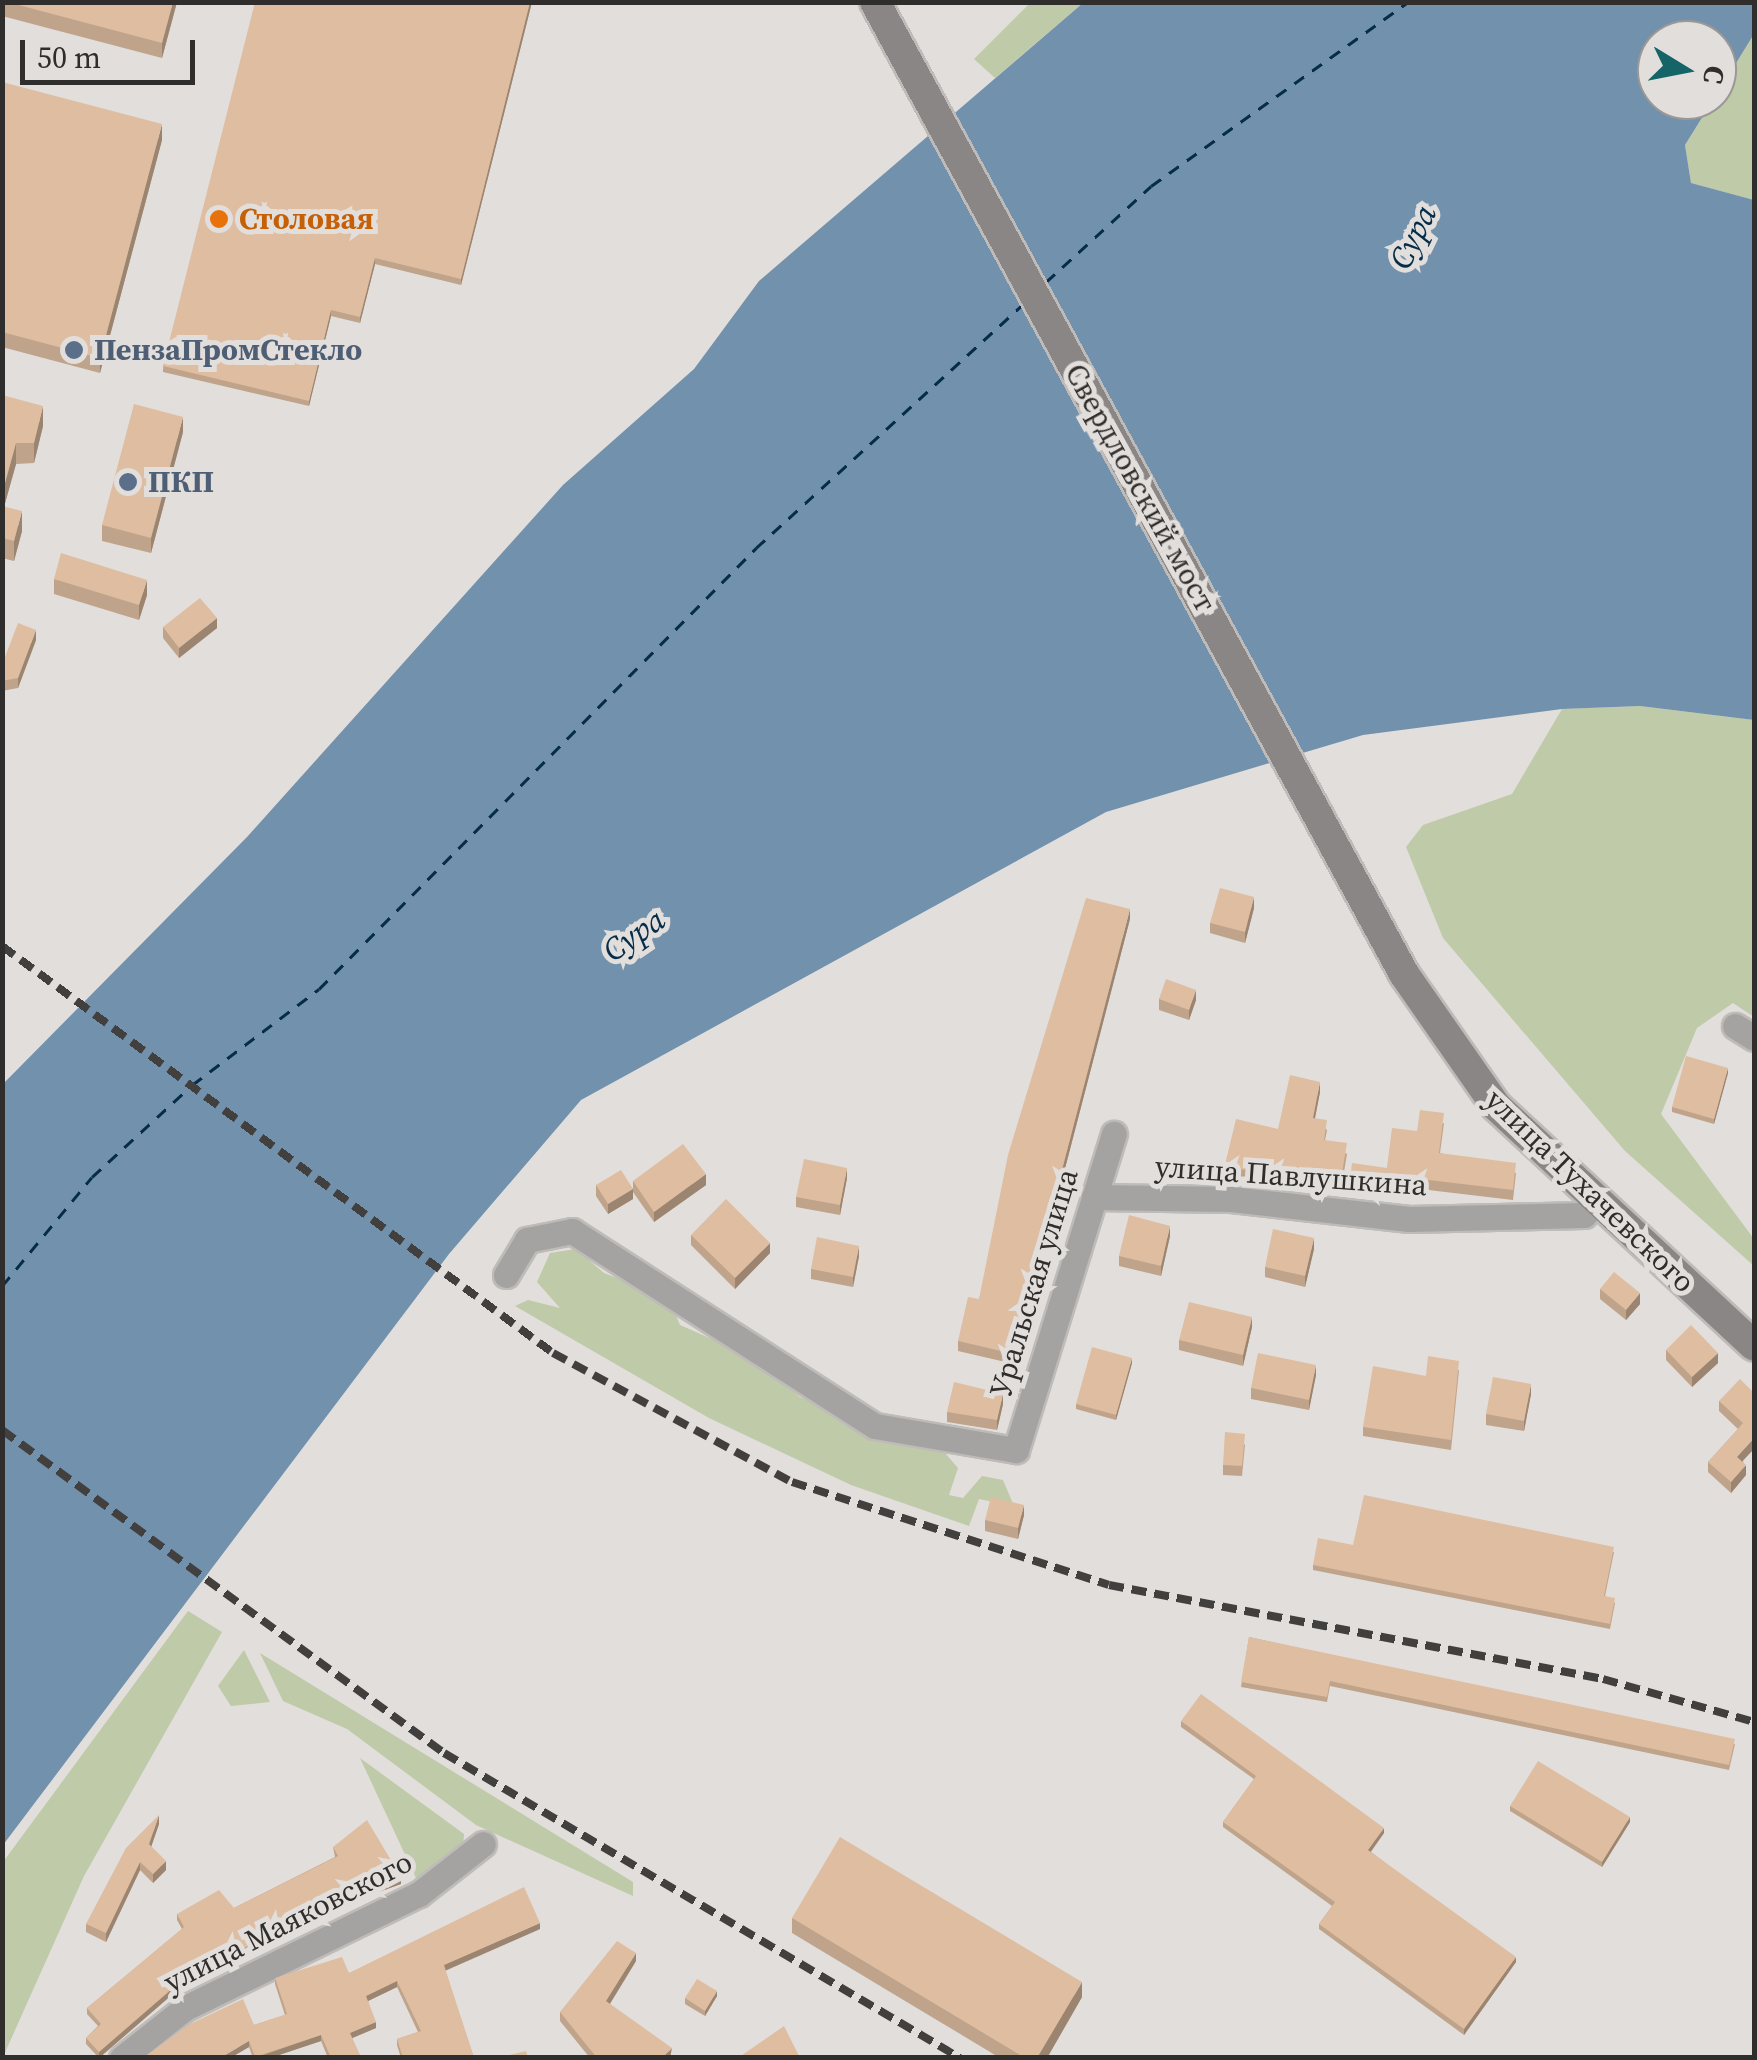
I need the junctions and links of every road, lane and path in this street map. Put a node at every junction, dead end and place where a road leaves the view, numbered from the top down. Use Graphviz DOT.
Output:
graph roads {
  1 [pos="875,2"];
  2 [pos="1404,974"];
  3 [pos="1114,1134"];
  4 [pos="1094,1197"];
  5 [pos="1597,1201"];
  6 [pos="506,1276"];
  7 [pos="1754,1346"];
  8 [pos="483,1844"];
  9 [pos="122,2058"];
  1 -- 2 [label="main road, Свердловский мост"];
  2 -- 5 [label="main road, улица Тухачевского"];
  3 -- 4 [label="street, Уральская улица"];
  4 -- 5 [label="street, улица Павлушкина"];
  4 -- 6 [label="street, Уральская улица"];
  5 -- 7 [label="main road, улица Тухачевского"];
  8 -- 9 [label="street, улица Маяковского"];
}
